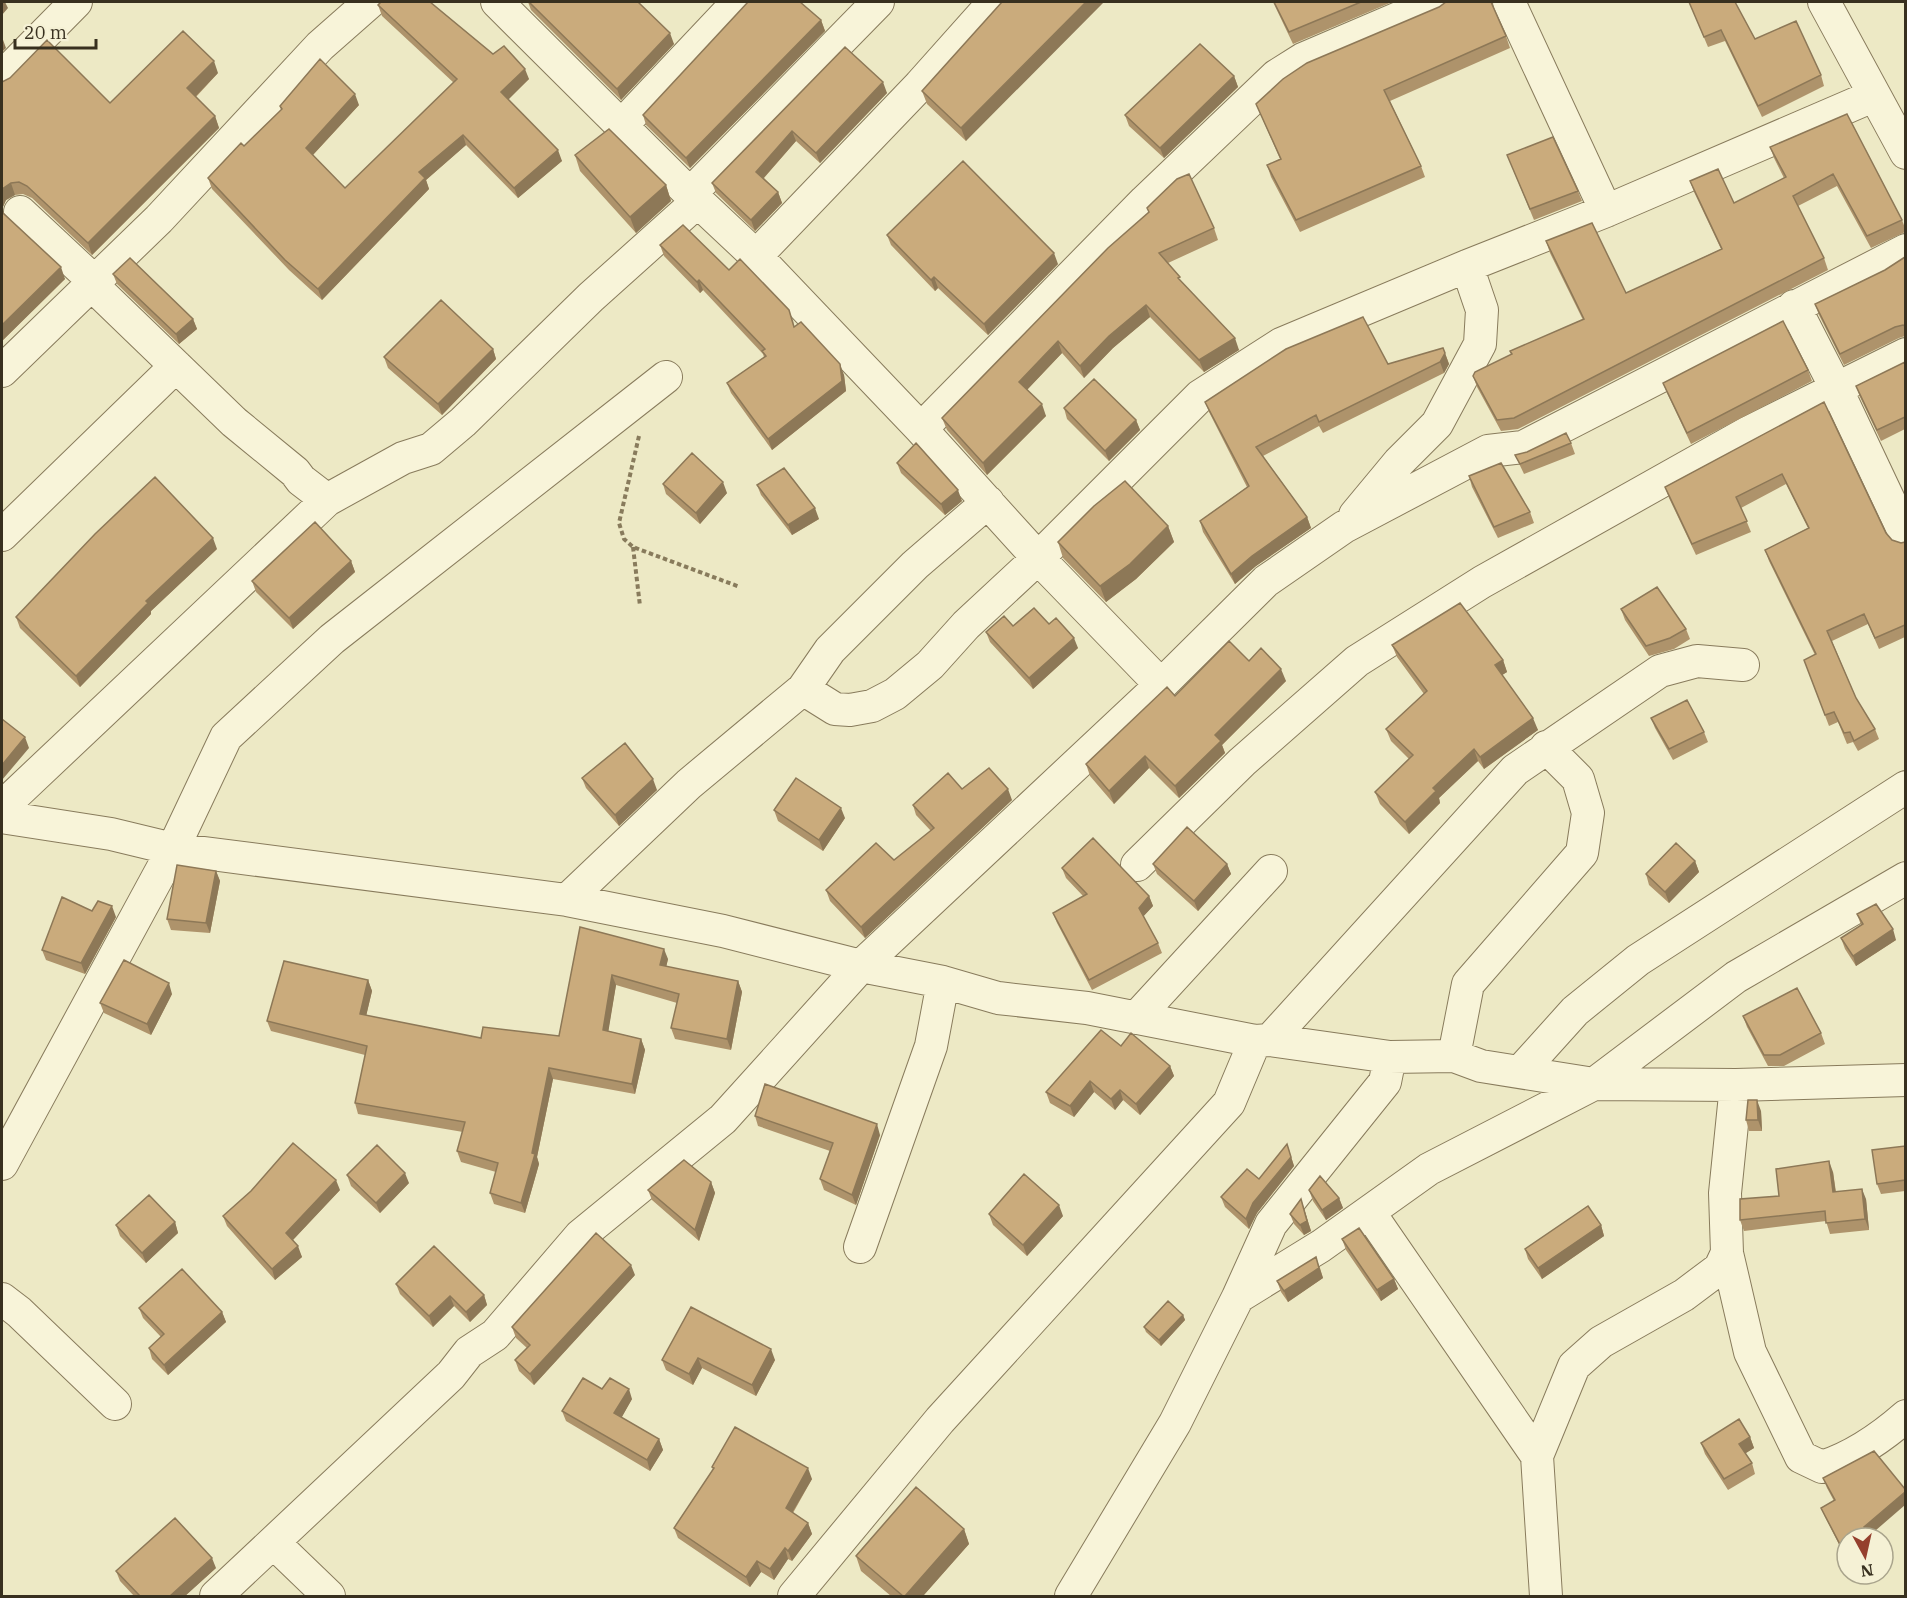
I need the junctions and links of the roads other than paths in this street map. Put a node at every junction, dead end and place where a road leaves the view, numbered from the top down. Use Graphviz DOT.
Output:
graph roads {
  1 [pos="76,2"];
  2 [pos="370,2"];
  3 [pos="738,2"];
  4 [pos="878,2"];
  5 [pos="994,2"];
  6 [pos="1436,2"];
  7 [pos="1509,2"];
  8 [pos="1824,2"];
  9 [pos="513,7"];
  10 [pos="2,77"];
  11 [pos="1873,96"];
  12 [pos="621,126"];
  13 [pos="1905,153"];
  14 [pos="694,198"];
  15 [pos="20,212"];
  16 [pos="1606,212"];
  17 [pos="1905,250"];
  18 [pos="756,255"];
  19 [pos="1467,266"];
  20 [pos="92,283"];
  21 [pos="1794,306"];
  22 [pos="1905,354"];
  23 [pos="176,366"];
  24 [pos="2,371"];
  25 [pos="666,377"];
  26 [pos="1837,390"];
  27 [pos="921,429"];
  28 [pos="327,500"];
  29 [pos="988,502"];
  30 [pos="1344,527"];
  31 [pos="2,535"];
  32 [pos="1905,536"];
  33 [pos="1038,558"];
  34 [pos="1743,665"];
  35 [pos="1161,685"];
  36 [pos="803,689"];
  37 [pos="1546,747"];
  38 [pos="1905,787"];
  39 [pos="2,807"];
  40 [pos="2,818"];
  41 [pos="172,849"];
  42 [pos="1137,865"];
  43 [pos="1271,871"];
  44 [pos="1905,878"];
  45 [pos="567,900"];
  46 [pos="861,966"];
  47 [pos="943,982"];
  48 [pos="1136,1018"];
  49 [pos="1262,1040"];
  50 [pos="1454,1056"];
  51 [pos="1390,1057"];
  52 [pos="1520,1072"];
  53 [pos="1905,1080"];
  54 [pos="1594,1084"];
  55 [pos="1736,1085"];
  56 [pos="2,1164"];
  57 [pos="1369,1212"];
  58 [pos="860,1247"];
  59 [pos="1727,1253"];
  60 [pos="1238,1297"];
  61 [pos="2,1299"];
  62 [pos="115,1404"];
  63 [pos="1905,1416"];
  64 [pos="1537,1456"];
  65 [pos="274,1544"];
  66 [pos="216,1596"];
  67 [pos="330,1596"];
  68 [pos="794,1596"];
  69 [pos="1071,1596"];
  70 [pos="1546,1596"];
  1 -- 10 [label="street"];
  2 -- 20 [label="street"];
  3 -- 12 [label="street"];
  4 -- 14 [label="street"];
  5 -- 18 [label="street"];
  6 -- 27 [label="street"];
  7 -- 16 [label="street"];
  8 -- 11 [label="street"];
  9 -- 12 [label="street"];
  11 -- 13 [label="street"];
  11 -- 16 [label="street"];
  12 -- 14 [label="street"];
  14 -- 18 [label="street"];
  14 -- 28 [label="street"];
  15 -- 20 [label="street"];
  16 -- 19 [label="street"];
  17 -- 21 [label="street"];
  18 -- 27 [label="street"];
  19 -- 30 [label="street"];
  19 -- 33 [label="street"];
  20 -- 23 [label="street"];
  20 -- 24 [label="street"];
  21 -- 26 [label="street"];
  21 -- 30 [label="street"];
  22 -- 26 [label="street"];
  23 -- 28 [label="street"];
  23 -- 31 [label="street"];
  25 -- 41 [label="street"];
  26 -- 32 [label="street"];
  26 -- 42 [label="street"];
  27 -- 29 [label="street"];
  28 -- 39 [label="street"];
  29 -- 33 [label="street"];
  29 -- 36 [label="street"];
  30 -- 35 [label="street"];
  33 -- 35 [label="street"];
  33 -- 36 [label="street"];
  34 -- 37 [label="street"];
  35 -- 46 [label="street"];
  36 -- 45 [label="street"];
  37 -- 49 [label="street"];
  37 -- 50 [label="street"];
  38 -- 52 [label="street"];
  40 -- 41 [label="street"];
  41 -- 45 [label="street"];
  41 -- 56 [label="street"];
  43 -- 48 [label="street"];
  44 -- 54 [label="street"];
  45 -- 46 [label="street"];
  46 -- 47 [label="street"];
  46 -- 65 [label="street"];
  47 -- 48 [label="street"];
  47 -- 58 [label="street"];
  48 -- 49 [label="street"];
  49 -- 51 [label="street"];
  49 -- 68 [label="street"];
  50 -- 51 [label="street"];
  50 -- 52 [label="street"];
  51 -- 60 [label="street"];
  52 -- 54 [label="street"];
  53 -- 55 [label="street"];
  54 -- 55 [label="street"];
  54 -- 57 [label="street"];
  55 -- 59 [label="street"];
  57 -- 60 [label="street"];
  57 -- 64 [label="street"];
  59 -- 63 [label="street"];
  59 -- 64 [label="street"];
  60 -- 69 [label="street"];
  61 -- 62 [label="street"];
  64 -- 70 [label="street"];
  65 -- 66 [label="street"];
  65 -- 67 [label="street"];
}
